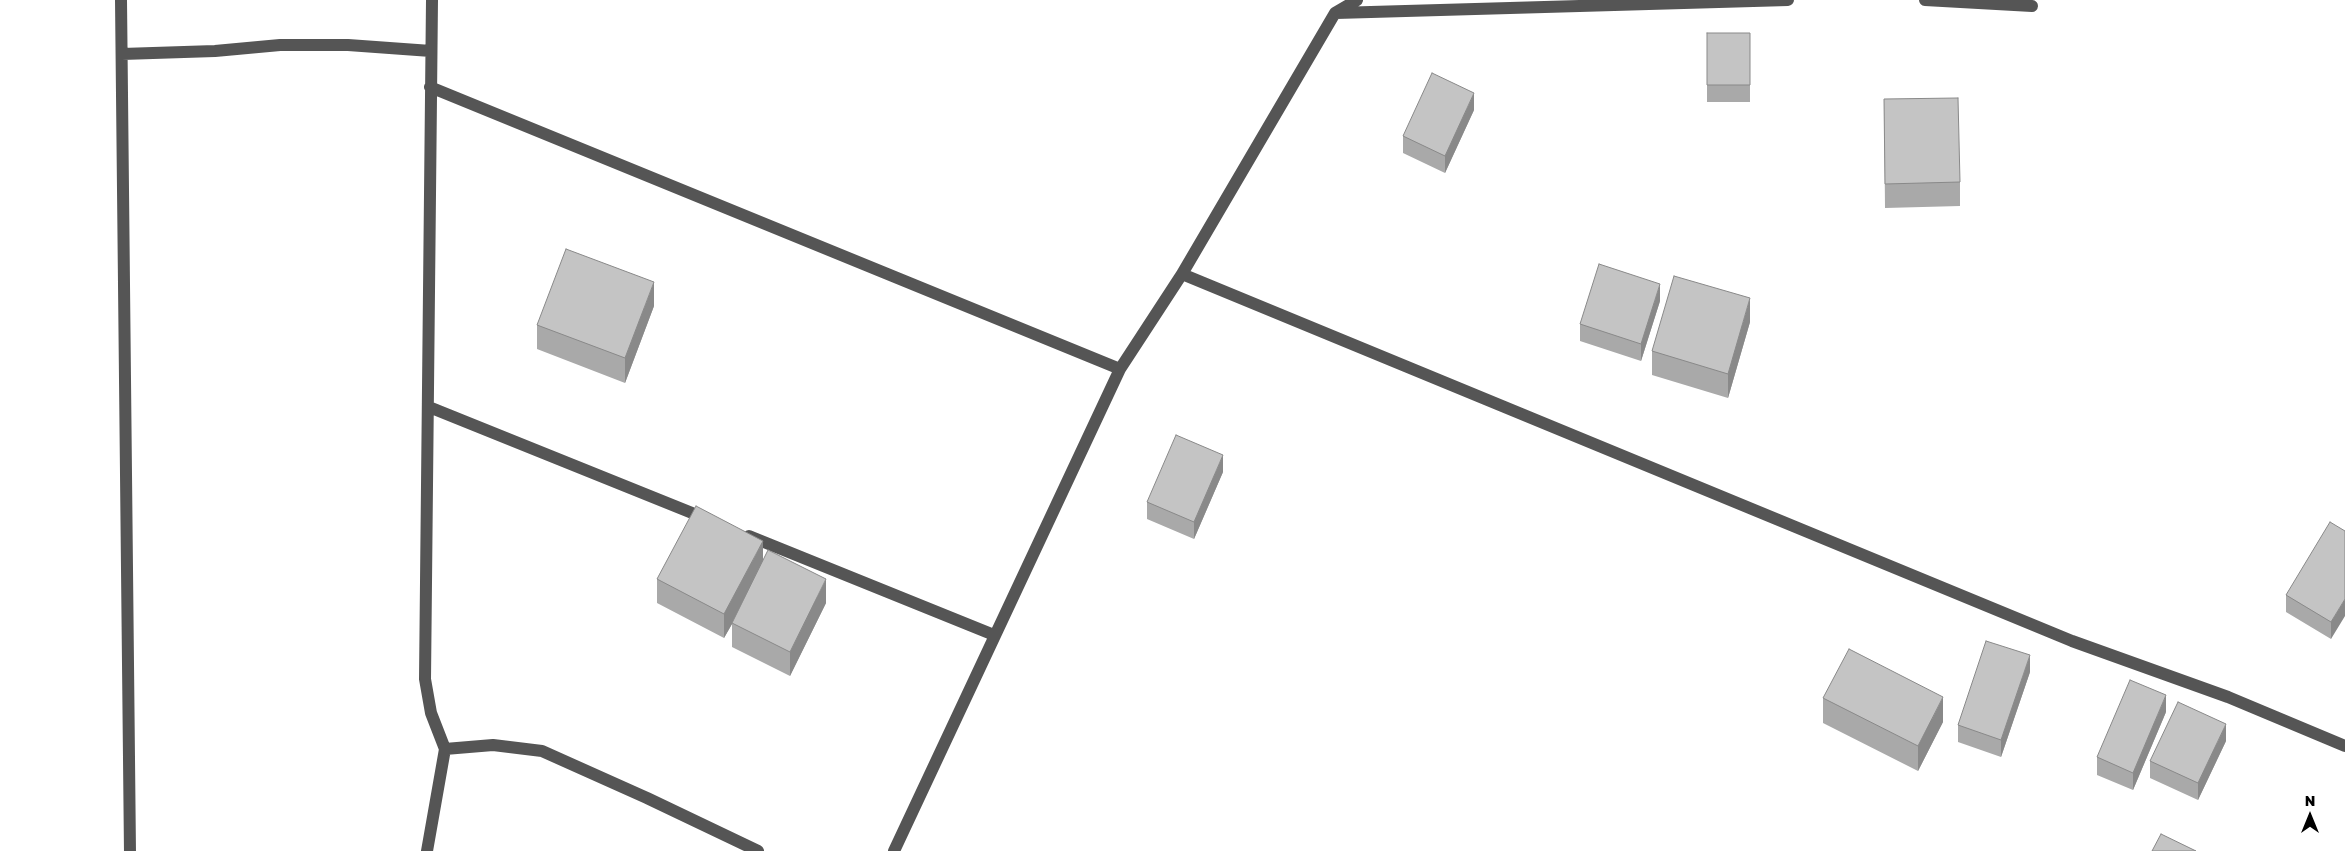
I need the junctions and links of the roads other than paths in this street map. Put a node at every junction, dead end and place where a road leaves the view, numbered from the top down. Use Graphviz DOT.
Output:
graph roads {
  1 [pos="121,0"];
  2 [pos="432,0"];
  3 [pos="1357,0"];
  4 [pos="1788,0"];
  5 [pos="1925,0"];
  6 [pos="2032,6"];
  7 [pos="1335,13"];
  8 [pos="431,50"];
  9 [pos="122,54"];
  10 [pos="430,87"];
  11 [pos="1182,274"];
  12 [pos="1120,369"];
  13 [pos="428,407"];
  14 [pos="721,525"];
  15 [pos="739,532"];
  16 [pos="994,635"];
  17 [pos="2345,746"];
  18 [pos="445,749"];
  19 [pos="130,851"];
  20 [pos="427,851"];
  21 [pos="758,851"];
  22 [pos="894,851"];
  1 -- 9 [label="street"];
  2 -- 8 [label="street"];
  3 -- 7 [label="street"];
  4 -- 7 [label="street"];
  5 -- 6 [label="street"];
  7 -- 11 [label="street"];
  8 -- 9 [label="street"];
  8 -- 10 [label="street"];
  9 -- 19 [label="street"];
  10 -- 12 [label="street"];
  10 -- 13 [label="street"];
  11 -- 12 [label="street"];
  11 -- 17 [label="street"];
  12 -- 16 [label="street"];
  13 -- 14 [label="street"];
  13 -- 18 [label="street"];
  15 -- 16 [label="street"];
  16 -- 22 [label="street"];
  18 -- 20 [label="street"];
  18 -- 21 [label="street"];
}
